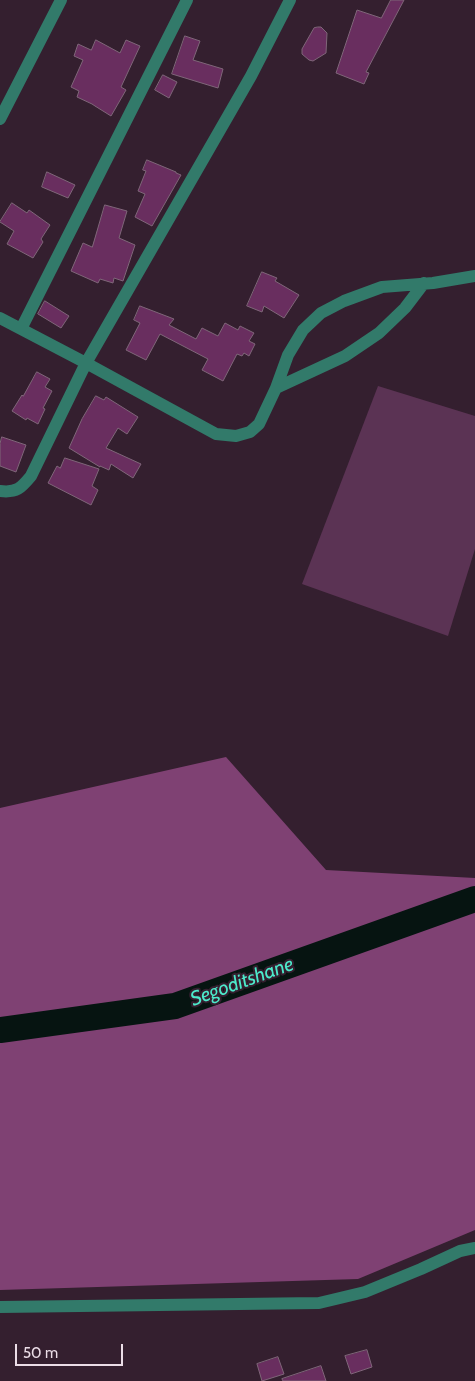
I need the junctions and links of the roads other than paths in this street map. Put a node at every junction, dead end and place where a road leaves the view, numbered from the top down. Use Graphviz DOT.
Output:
graph roads {
  1 [pos="61,0"];
  2 [pos="187,0"];
  3 [pos="290,0"];
  4 [pos="0,119"];
  5 [pos="475,276"];
  6 [pos="424,283"];
  7 [pos="0,318"];
  8 [pos="21,329"];
  9 [pos="86,363"];
  10 [pos="276,388"];
  11 [pos="0,491"];
  12 [pos="475,1248"];
  13 [pos="0,1307"];
  1 -- 4 [label="street"];
  2 -- 8 [label="street"];
  3 -- 9 [label="street"];
  5 -- 6 [label="street"];
  6 -- 10 [label="street"];
  6 -- 10 [label="street"];
  7 -- 8 [label="street"];
  8 -- 9 [label="street"];
  9 -- 10 [label="street"];
  9 -- 11 [label="street"];
  12 -- 13 [label="street"];
}
